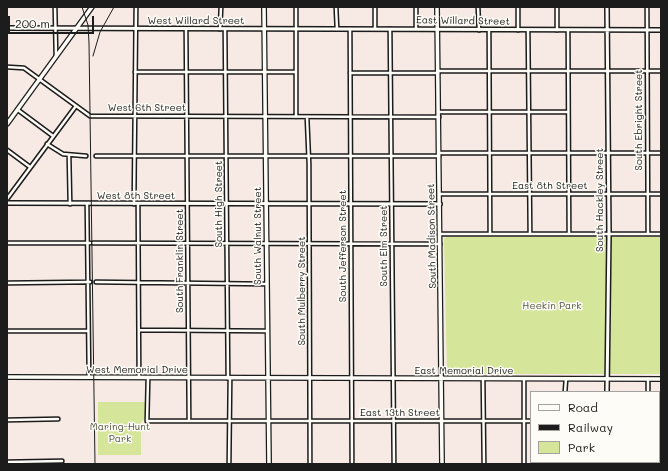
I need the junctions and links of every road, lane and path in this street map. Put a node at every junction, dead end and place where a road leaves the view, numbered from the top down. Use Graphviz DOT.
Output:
graph roads {
  1 [pos="55,7"];
  2 [pos="92,7"];
  3 [pos="136,7"];
  4 [pos="221,7"];
  5 [pos="264,7"];
  6 [pos="296,7"];
  7 [pos="336,7"];
  8 [pos="375,7"];
  9 [pos="416,7"];
  10 [pos="438,7"];
  11 [pos="478,7"];
  12 [pos="518,7"];
  13 [pos="557,7"];
  14 [pos="607,7"];
  15 [pos="647,7"];
  16 [pos="7,28"];
  17 [pos="55,28"];
  18 [pos="136,28"];
  19 [pos="375,28"];
  20 [pos="390,28"];
  21 [pos="416,28"];
  22 [pos="77,29"];
  23 [pos="186,29"];
  24 [pos="220,29"];
  25 [pos="225,29"];
  26 [pos="264,29"];
  27 [pos="296,29"];
  28 [pos="337,29"];
  29 [pos="350,29"];
  30 [pos="437,29"];
  31 [pos="479,30"];
  32 [pos="489,30"];
  33 [pos="518,30"];
  34 [pos="528,30"];
  35 [pos="557,30"];
  36 [pos="568,30"];
  37 [pos="608,30"];
  38 [pos="647,30"];
  39 [pos="661,30"];
  40 [pos="56,59"];
  41 [pos="7,67"];
  42 [pos="489,71"];
  43 [pos="528,71"];
  44 [pos="568,71"];
  45 [pos="608,71"];
  46 [pos="647,71"];
  47 [pos="661,71"];
  48 [pos="135,72"];
  49 [pos="187,72"];
  50 [pos="225,72"];
  51 [pos="265,72"];
  52 [pos="296,72"];
  53 [pos="438,72"];
  54 [pos="350,73"];
  55 [pos="391,73"];
  56 [pos="40,80"];
  57 [pos="76,106"];
  58 [pos="18,110"];
  59 [pos="438,112"];
  60 [pos="490,112"];
  61 [pos="529,112"];
  62 [pos="568,112"];
  63 [pos="136,116"];
  64 [pos="187,117"];
  65 [pos="226,117"];
  66 [pos="265,117"];
  67 [pos="296,117"];
  68 [pos="307,117"];
  69 [pos="350,117"];
  70 [pos="392,117"];
  71 [pos="438,117"];
  72 [pos="7,124"];
  73 [pos="53,136"];
  74 [pos="47,144"];
  75 [pos="7,150"];
  76 [pos="490,153"];
  77 [pos="529,153"];
  78 [pos="569,153"];
  79 [pos="608,153"];
  80 [pos="648,153"];
  81 [pos="661,153"];
  82 [pos="439,155"];
  83 [pos="69,156"];
  84 [pos="86,156"];
  85 [pos="96,156"];
  86 [pos="135,156"];
  87 [pos="187,156"];
  88 [pos="227,156"];
  89 [pos="265,157"];
  90 [pos="308,157"];
  91 [pos="350,157"];
  92 [pos="392,157"];
  93 [pos="30,167"];
  94 [pos="440,194"];
  95 [pos="490,194"];
  96 [pos="529,194"];
  97 [pos="569,194"];
  98 [pos="608,194"];
  99 [pos="648,194"];
  100 [pos="661,194"];
  101 [pos="7,199"];
  102 [pos="7,203"];
  103 [pos="70,204"];
  104 [pos="86,204"];
  105 [pos="136,204"];
  106 [pos="188,204"];
  107 [pos="227,204"];
  108 [pos="266,204"];
  109 [pos="309,204"];
  110 [pos="392,204"];
  111 [pos="440,204"];
  112 [pos="351,205"];
  113 [pos="440,234"];
  114 [pos="490,234"];
  115 [pos="530,234"];
  116 [pos="570,234"];
  117 [pos="609,234"];
  118 [pos="648,234"];
  119 [pos="661,234"];
  120 [pos="7,243"];
  121 [pos="90,243"];
  122 [pos="138,243"];
  123 [pos="188,244"];
  124 [pos="227,244"];
  125 [pos="266,244"];
  126 [pos="309,244"];
  127 [pos="351,244"];
  128 [pos="393,244"];
  129 [pos="440,244"];
  130 [pos="89,282"];
  131 [pos="96,282"];
  132 [pos="7,283"];
  133 [pos="139,283"];
  134 [pos="188,283"];
  135 [pos="228,283"];
  136 [pos="266,284"];
  137 [pos="139,330"];
  138 [pos="188,330"];
  139 [pos="7,331"];
  140 [pos="88,331"];
  141 [pos="228,331"];
  142 [pos="266,331"];
  143 [pos="7,377"];
  144 [pos="89,378"];
  145 [pos="139,378"];
  146 [pos="442,378"];
  147 [pos="148,379"];
  148 [pos="189,379"];
  149 [pos="229,379"];
  150 [pos="267,379"];
  151 [pos="310,379"];
  152 [pos="352,379"];
  153 [pos="394,379"];
  154 [pos="484,379"];
  155 [pos="524,379"];
  156 [pos="566,379"];
  157 [pos="607,379"];
  158 [pos="648,379"];
  159 [pos="661,379"];
  160 [pos="565,391"];
  161 [pos="607,391"];
  162 [pos="648,391"];
  163 [pos="58,419"];
  164 [pos="7,420"];
  165 [pos="189,421"];
  166 [pos="230,421"];
  167 [pos="268,421"];
  168 [pos="310,421"];
  169 [pos="352,421"];
  170 [pos="394,421"];
  171 [pos="442,421"];
  172 [pos="483,421"];
  173 [pos="524,421"];
  174 [pos="530,421"];
  175 [pos="62,461"];
  176 [pos="7,462"];
  177 [pos="229,464"];
  178 [pos="269,464"];
  179 [pos="310,464"];
  180 [pos="352,464"];
  181 [pos="394,464"];
  182 [pos="442,464"];
  183 [pos="484,464"];
  184 [pos="524,464"];
  1 -- 17 [label="street"];
  2 -- 22 [label="main road"];
  3 -- 18 [label="street"];
  4 -- 24 [label="street"];
  5 -- 26 [label="main road, South Walnut Street"];
  6 -- 27 [label="street"];
  7 -- 28 [label="street"];
  8 -- 19 [label="street"];
  9 -- 21 [label="street"];
  10 -- 30 [label="main road, South Madison Street"];
  11 -- 31 [label="street"];
  12 -- 33 [label="street"];
  13 -- 35 [label="street"];
  14 -- 37 [label="street, South Hackley Street"];
  15 -- 38 [label="street, South Ebright Street"];
  16 -- 17 [label="street, West Willard Street"];
  17 -- 22 [label="street, West Willard Street"];
  17 -- 40 [label="street"];
  18 -- 22 [label="street, West Willard Street"];
  18 -- 23 [label="street, West Willard Street"];
  18 -- 48 [label="street"];
  19 -- 20 [label="street, East Willard Street"];
  19 -- 29 [label="street, East Willard Street"];
  20 -- 21 [label="street, East Willard Street"];
  20 -- 55 [label="street, South Elm Street"];
  21 -- 30 [label="street, East Willard Street"];
  22 -- 40 [label="main road"];
  23 -- 24 [label="street, West Willard Street"];
  23 -- 49 [label="street, South Franklin Street"];
  24 -- 25 [label="street, West Willard Street"];
  25 -- 26 [label="street, West Willard Street"];
  25 -- 50 [label="street, South High Street"];
  26 -- 27 [label="street, East Willard Street"];
  26 -- 51 [label="main road, South Walnut Street"];
  27 -- 28 [label="street, East Willard Street"];
  27 -- 52 [label="street"];
  28 -- 29 [label="street, East Willard Street"];
  29 -- 54 [label="street, South Jefferson Street"];
  30 -- 31 [label="street, East Willard Street"];
  30 -- 53 [label="main road, South Madison Street"];
  31 -- 32 [label="street, East Willard Street"];
  32 -- 33 [label="street, East Willard Street"];
  32 -- 42 [label="street"];
  33 -- 34 [label="street, East Willard Street"];
  34 -- 35 [label="street, East Willard Street"];
  34 -- 43 [label="street"];
  35 -- 36 [label="street, East Willard Street"];
  36 -- 37 [label="street, East Willard Street"];
  36 -- 44 [label="street"];
  37 -- 38 [label="street, East Willard Street"];
  37 -- 45 [label="street, South Hackley Street"];
  38 -- 39 [label="street, East Willard Street"];
  38 -- 46 [label="street, South Ebright Street"];
  40 -- 56 [label="main road"];
  41 -- 56 [label="street, West 6th Street"];
  42 -- 43 [label="street"];
  42 -- 53 [label="street"];
  42 -- 60 [label="street"];
  43 -- 44 [label="street"];
  43 -- 61 [label="street"];
  44 -- 45 [label="street"];
  44 -- 62 [label="street"];
  45 -- 46 [label="street"];
  45 -- 79 [label="street, South Hackley Street"];
  46 -- 47 [label="street"];
  46 -- 80 [label="street, South Ebright Street"];
  48 -- 49 [label="street"];
  48 -- 63 [label="street"];
  49 -- 50 [label="street"];
  49 -- 64 [label="street, South Franklin Street"];
  50 -- 51 [label="street"];
  50 -- 65 [label="street, South High Street"];
  51 -- 52 [label="street"];
  51 -- 66 [label="main road, South Walnut Street"];
  52 -- 67 [label="street"];
  53 -- 55 [label="street"];
  53 -- 59 [label="main road, South Madison Street"];
  54 -- 55 [label="street"];
  54 -- 69 [label="street, South Jefferson Street"];
  55 -- 70 [label="street, South Elm Street"];
  56 -- 57 [label="street, West 6th Street"];
  56 -- 58 [label="main road"];
  57 -- 63 [label="street, West 6th Street"];
  57 -- 73 [label="street"];
  58 -- 72 [label="main road"];
  58 -- 73 [label="street"];
  59 -- 60 [label="street"];
  59 -- 71 [label="main road, South Madison Street"];
  60 -- 61 [label="street"];
  60 -- 76 [label="street"];
  61 -- 62 [label="street"];
  61 -- 77 [label="street"];
  62 -- 78 [label="street"];
  63 -- 64 [label="street, West 6th Street"];
  63 -- 86 [label="street"];
  64 -- 65 [label="street, West 6th Street"];
  64 -- 87 [label="street, South Franklin Street"];
  65 -- 66 [label="street, West 6th Street"];
  65 -- 88 [label="street, South High Street"];
  66 -- 67 [label="street, West 6th Street"];
  66 -- 89 [label="main road, South Walnut Street"];
  67 -- 68 [label="street, West 6th Street"];
  68 -- 69 [label="street, West 6th Street"];
  68 -- 90 [label="street, South Mulberry Street"];
  69 -- 70 [label="street, West 6th Street"];
  69 -- 91 [label="street, South Jefferson Street"];
  70 -- 71 [label="street, West 6th Street"];
  70 -- 92 [label="street, South Elm Street"];
  71 -- 82 [label="main road, South Madison Street"];
  73 -- 74 [label="street"];
  74 -- 83 [label="street"];
  74 -- 93 [label="street"];
  75 -- 93 [label="street"];
  76 -- 77 [label="street"];
  76 -- 82 [label="street"];
  76 -- 95 [label="street"];
  77 -- 78 [label="street"];
  77 -- 96 [label="street"];
  78 -- 79 [label="street"];
  78 -- 97 [label="street"];
  79 -- 80 [label="street"];
  79 -- 98 [label="street, South Hackley Street"];
  80 -- 81 [label="street"];
  80 -- 99 [label="street, South Ebright Street"];
  82 -- 92 [label="street"];
  82 -- 94 [label="main road, South Madison Street"];
  83 -- 84 [label="street"];
  83 -- 103 [label="street"];
  85 -- 86 [label="street"];
  86 -- 87 [label="street"];
  86 -- 105 [label="street"];
  87 -- 88 [label="street"];
  87 -- 106 [label="street, South Franklin Street"];
  88 -- 89 [label="street"];
  88 -- 107 [label="street, South High Street"];
  89 -- 90 [label="street"];
  89 -- 108 [label="main road, South Walnut Street"];
  90 -- 91 [label="street"];
  90 -- 109 [label="street, South Mulberry Street"];
  91 -- 92 [label="street"];
  91 -- 112 [label="street, South Jefferson Street"];
  92 -- 110 [label="street, South Elm Street"];
  93 -- 101 [label="street"];
  94 -- 95 [label="street, East 8th Street"];
  94 -- 111 [label="main road, South Madison Street"];
  95 -- 96 [label="street, East 8th Street"];
  95 -- 114 [label="street"];
  96 -- 97 [label="street, East 8th Street"];
  96 -- 115 [label="street"];
  97 -- 98 [label="street, East 8th Street"];
  97 -- 116 [label="street"];
  98 -- 99 [label="street, East 8th Street"];
  98 -- 117 [label="street, South Hackley Street"];
  99 -- 100 [label="street, East 8th Street"];
  99 -- 118 [label="street, South Ebright Street"];
  102 -- 103 [label="street, West 8th Street"];
  103 -- 104 [label="street, West 8th Street"];
  104 -- 105 [label="street, West 8th Street"];
  104 -- 121 [label="street"];
  105 -- 106 [label="street, West 8th Street"];
  105 -- 122 [label="street"];
  106 -- 107 [label="street, West 8th Street"];
  106 -- 123 [label="street, South Franklin Street"];
  107 -- 108 [label="street, West 8th Street"];
  107 -- 124 [label="street, South High Street"];
  108 -- 109 [label="street"];
  108 -- 125 [label="main road, South Walnut Street"];
  109 -- 112 [label="street"];
  109 -- 126 [label="street, South Mulberry Street"];
  110 -- 111 [label="street"];
  110 -- 112 [label="street"];
  110 -- 128 [label="street, South Elm Street"];
  111 -- 113 [label="main road, South Madison Street"];
  112 -- 127 [label="street, South Jefferson Street"];
  113 -- 114 [label="street"];
  113 -- 129 [label="main road, South Madison Street"];
  114 -- 115 [label="street"];
  115 -- 116 [label="street"];
  116 -- 117 [label="street"];
  117 -- 118 [label="street"];
  117 -- 157 [label="street, South Hackley Street"];
  118 -- 119 [label="street"];
  120 -- 121 [label="street"];
  121 -- 122 [label="street"];
  121 -- 130 [label="street"];
  122 -- 123 [label="street"];
  122 -- 133 [label="street"];
  123 -- 124 [label="street"];
  123 -- 134 [label="street, South Franklin Street"];
  124 -- 125 [label="street"];
  124 -- 135 [label="street, South High Street"];
  125 -- 126 [label="street"];
  125 -- 136 [label="main road, South Walnut Street"];
  126 -- 127 [label="street"];
  126 -- 151 [label="street, South Mulberry Street"];
  127 -- 128 [label="street"];
  127 -- 152 [label="street, South Jefferson Street"];
  128 -- 129 [label="street"];
  128 -- 153 [label="street, South Elm Street"];
  129 -- 146 [label="main road, South Madison Street"];
  130 -- 132 [label="street"];
  130 -- 140 [label="street"];
  131 -- 133 [label="street"];
  133 -- 134 [label="street"];
  133 -- 137 [label="street"];
  134 -- 135 [label="street"];
  134 -- 138 [label="street, South Franklin Street"];
  135 -- 136 [label="street"];
  135 -- 141 [label="street, South High Street"];
  136 -- 142 [label="main road, South Walnut Street"];
  137 -- 138 [label="street"];
  137 -- 145 [label="street"];
  138 -- 141 [label="street"];
  138 -- 148 [label="street, South Franklin Street"];
  139 -- 140 [label="street"];
  140 -- 144 [label="street"];
  141 -- 142 [label="street"];
  141 -- 149 [label="street, South High Street"];
  142 -- 150 [label="main road, South Walnut Street"];
  143 -- 144 [label="main road, West Memorial Drive"];
  144 -- 145 [label="main road, West Memorial Drive"];
  145 -- 147 [label="main road, West Memorial Drive"];
  146 -- 153 [label="main road, East Memorial Drive"];
  146 -- 154 [label="main road, East Memorial Drive"];
  146 -- 171 [label="main road, South Madison Street"];
  147 -- 148 [label="main road, West Memorial Drive"];
  147 -- 165 [label="street, East 13th Street"];
  148 -- 149 [label="main road, West Memorial Drive"];
  148 -- 165 [label="street, South Franklin Street"];
  149 -- 150 [label="main road, West Memorial Drive"];
  149 -- 166 [label="street, South High Street"];
  150 -- 151 [label="main road, East Memorial Drive"];
  150 -- 167 [label="main road, South Walnut Street"];
  151 -- 152 [label="main road, East Memorial Drive"];
  151 -- 168 [label="street, South Mulberry Street"];
  152 -- 153 [label="main road, East Memorial Drive"];
  152 -- 169 [label="street, South Jefferson Street"];
  153 -- 170 [label="street, South Elm Street"];
  154 -- 155 [label="main road, East Memorial Drive"];
  154 -- 172 [label="street"];
  155 -- 156 [label="main road, East Memorial Drive"];
  155 -- 173 [label="street"];
  156 -- 157 [label="main road, East Memorial Drive"];
  156 -- 160 [label="street"];
  157 -- 158 [label="main road, East Memorial Drive"];
  157 -- 161 [label="street, South Hackley Street"];
  158 -- 159 [label="main road, East Memorial Drive"];
  158 -- 162 [label="street"];
  163 -- 164 [label="street"];
  165 -- 166 [label="street, East 13th Street"];
  166 -- 167 [label="street, East 13th Street"];
  166 -- 177 [label="street, South High Street"];
  167 -- 168 [label="street, East 13th Street"];
  167 -- 178 [label="main road, South Walnut Street"];
  168 -- 169 [label="street, East 13th Street"];
  168 -- 179 [label="street, South Mulberry Street"];
  169 -- 170 [label="street, East 13th Street"];
  169 -- 180 [label="street, South Jefferson Street"];
  170 -- 171 [label="street, East 13th Street"];
  170 -- 181 [label="street, South Elm Street"];
  171 -- 172 [label="street, East 13th Street"];
  171 -- 182 [label="main road, South Madison Street"];
  172 -- 173 [label="street, East 13th Street"];
  172 -- 183 [label="street"];
  173 -- 174 [label="street, East 13th Street"];
  173 -- 184 [label="street"];
  175 -- 176 [label="street"];
}
